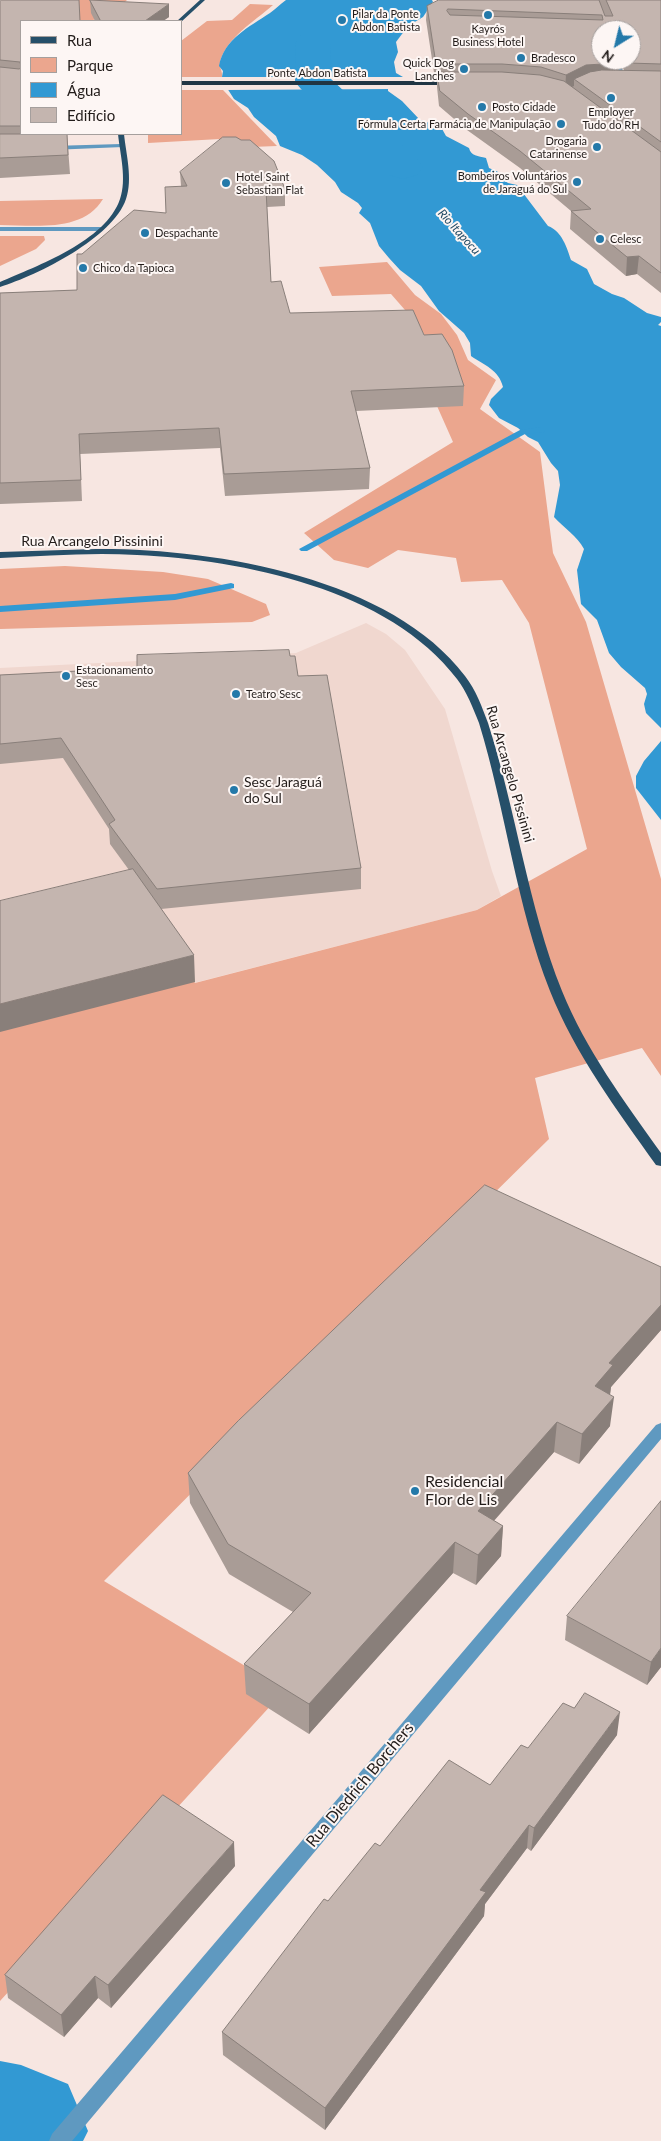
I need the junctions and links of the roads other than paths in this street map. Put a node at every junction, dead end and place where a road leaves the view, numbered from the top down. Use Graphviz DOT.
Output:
graph roads {
  1 [pos="203,0"];
  2 [pos="180,20"];
  3 [pos="620,70"];
  4 [pos="182,83"];
  5 [pos="462,83"];
  6 [pos="616,83"];
  7 [pos="624,83"];
  8 [pos="633,83"];
  9 [pos="121,135"];
  10 [pos="122,146"];
  11 [pos="47,148"];
  12 [pos="0,229"];
  13 [pos="101,229"];
  14 [pos="0,285"];
  15 [pos="0,555"];
  16 [pos="661,1162"];
  17 [pos="661,1429"];
  18 [pos="60,2141"];
  1 -- 2 [label="main road"];
  3 -- 7 [label="street"];
  4 -- 5 [label="highway, Ponte Abdon Batista"];
  6 -- 7 [label="highway"];
  7 -- 8 [label="highway"];
  9 -- 10 [label="main road"];
  10 -- 11 [label="street"];
  10 -- 13 [label="main road"];
  12 -- 13 [label="street"];
  13 -- 14 [label="main road"];
  15 -- 16 [label="main road, Rua Arcangelo Pissinini"];
  17 -- 18 [label="street, Rua Diedrich Borchers"];
}
